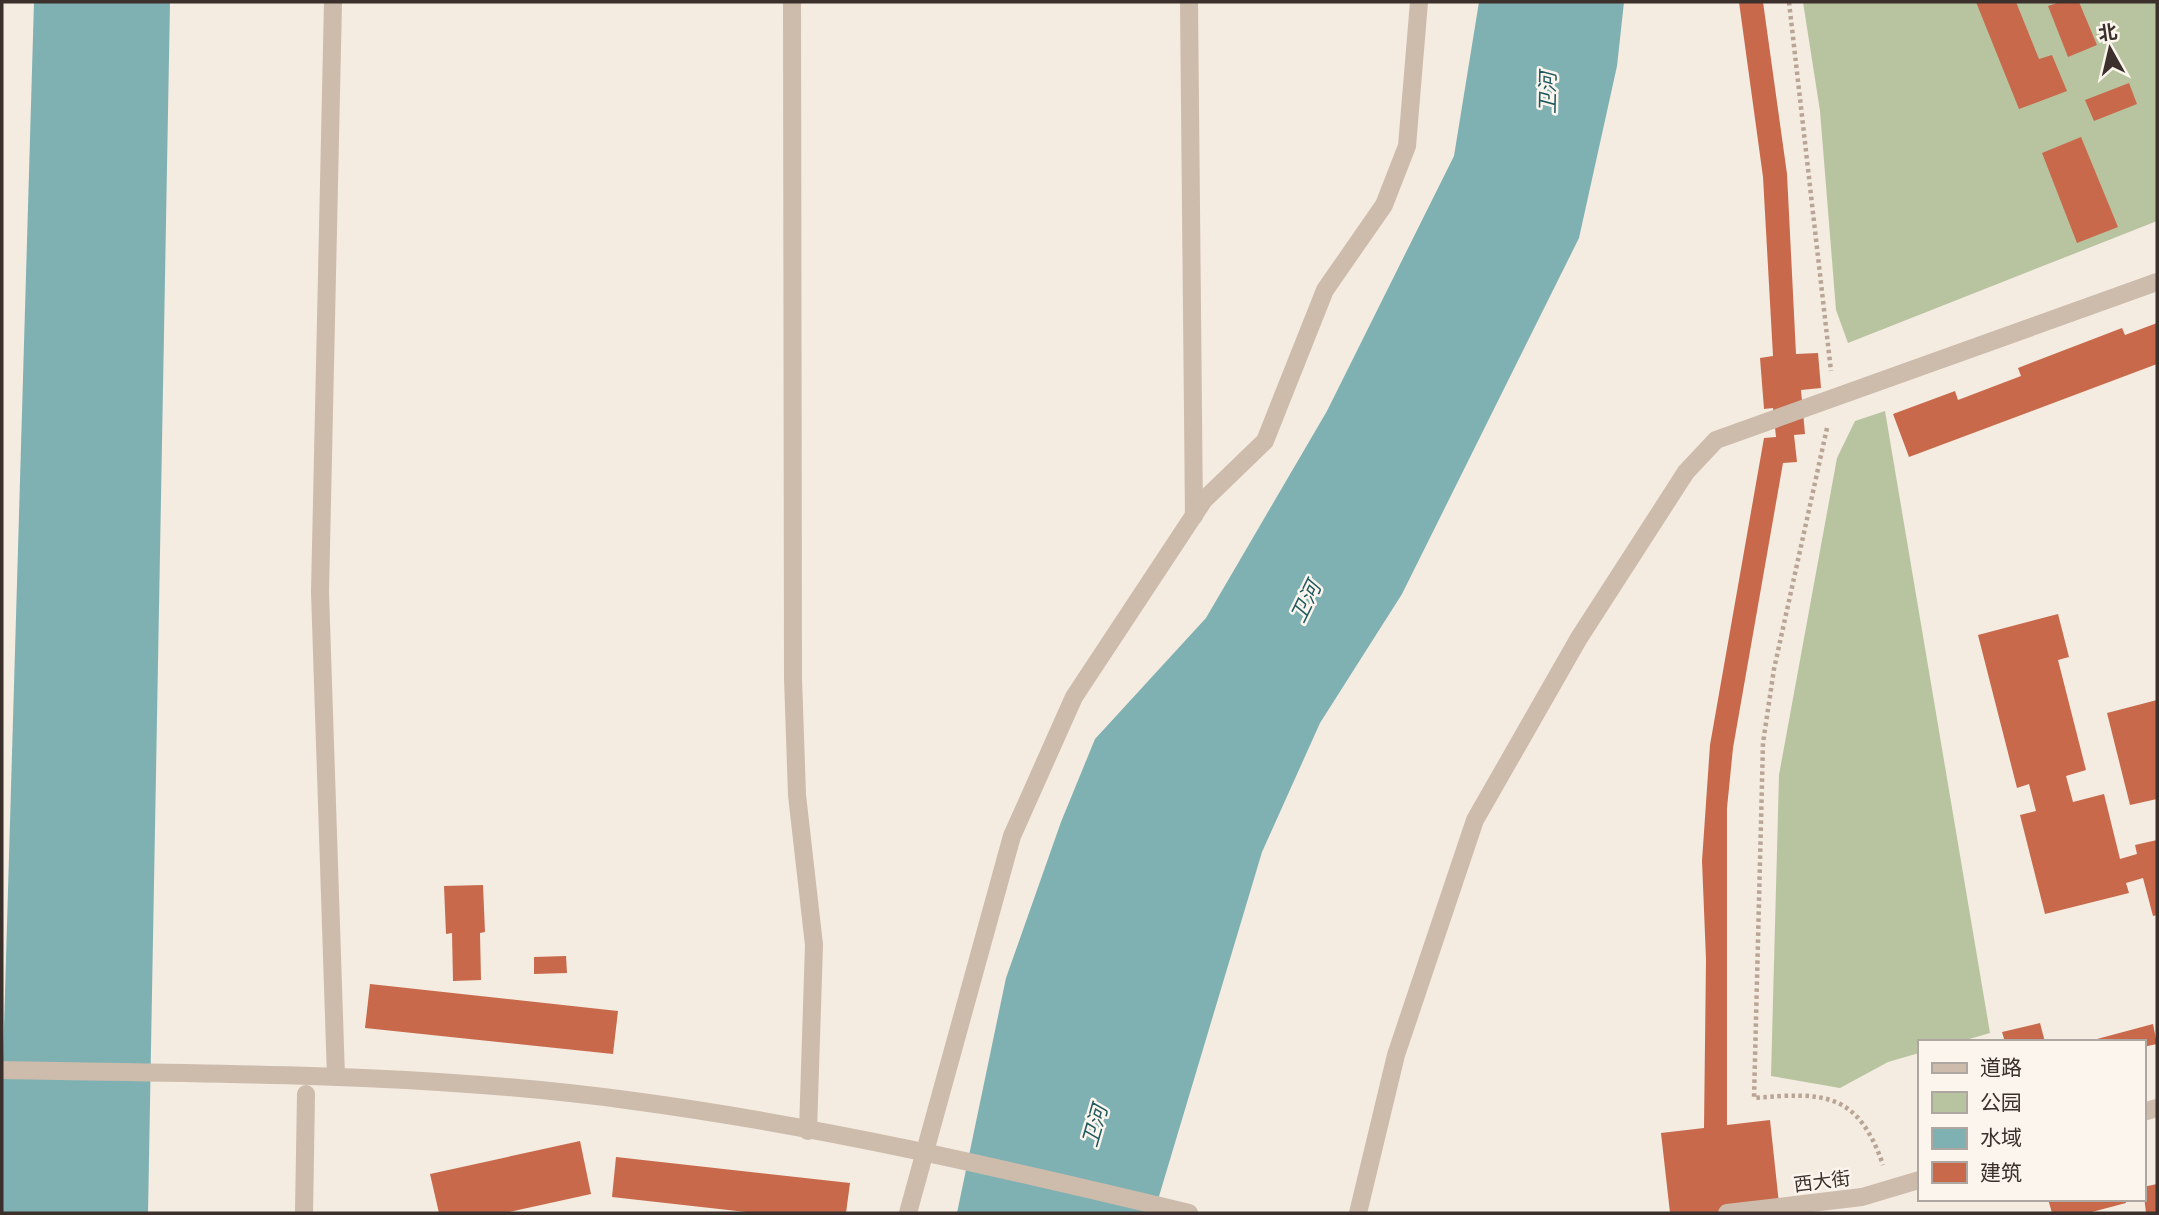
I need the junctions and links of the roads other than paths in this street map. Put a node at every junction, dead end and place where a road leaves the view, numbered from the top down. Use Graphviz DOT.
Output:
graph roads {
  1 [pos="333,2"];
  2 [pos="792,2"];
  3 [pos="1189,2"];
  4 [pos="1419,2"];
  5 [pos="2157,282"];
  6 [pos="1194,517"];
  7 [pos="2,1070"];
  8 [pos="336,1077"];
  9 [pos="306,1094"];
  10 [pos="808,1131"];
  11 [pos="923,1151"];
  12 [pos="1918,1180"];
  13 [pos="304,1213"];
  14 [pos="908,1213"];
  15 [pos="1189,1213"];
  16 [pos="1358,1213"];
  17 [pos="1727,1213"];
  1 -- 8 [label="street"];
  2 -- 10 [label="street"];
  3 -- 6 [label="street"];
  4 -- 6 [label="street"];
  5 -- 16 [label="street"];
  6 -- 11 [label="street"];
  7 -- 8 [label="street"];
  8 -- 10 [label="street"];
  9 -- 13 [label="street"];
  10 -- 11 [label="street"];
  11 -- 14 [label="street"];
  11 -- 15 [label="street"];
  12 -- 17 [label="street, 西大街"];
}
